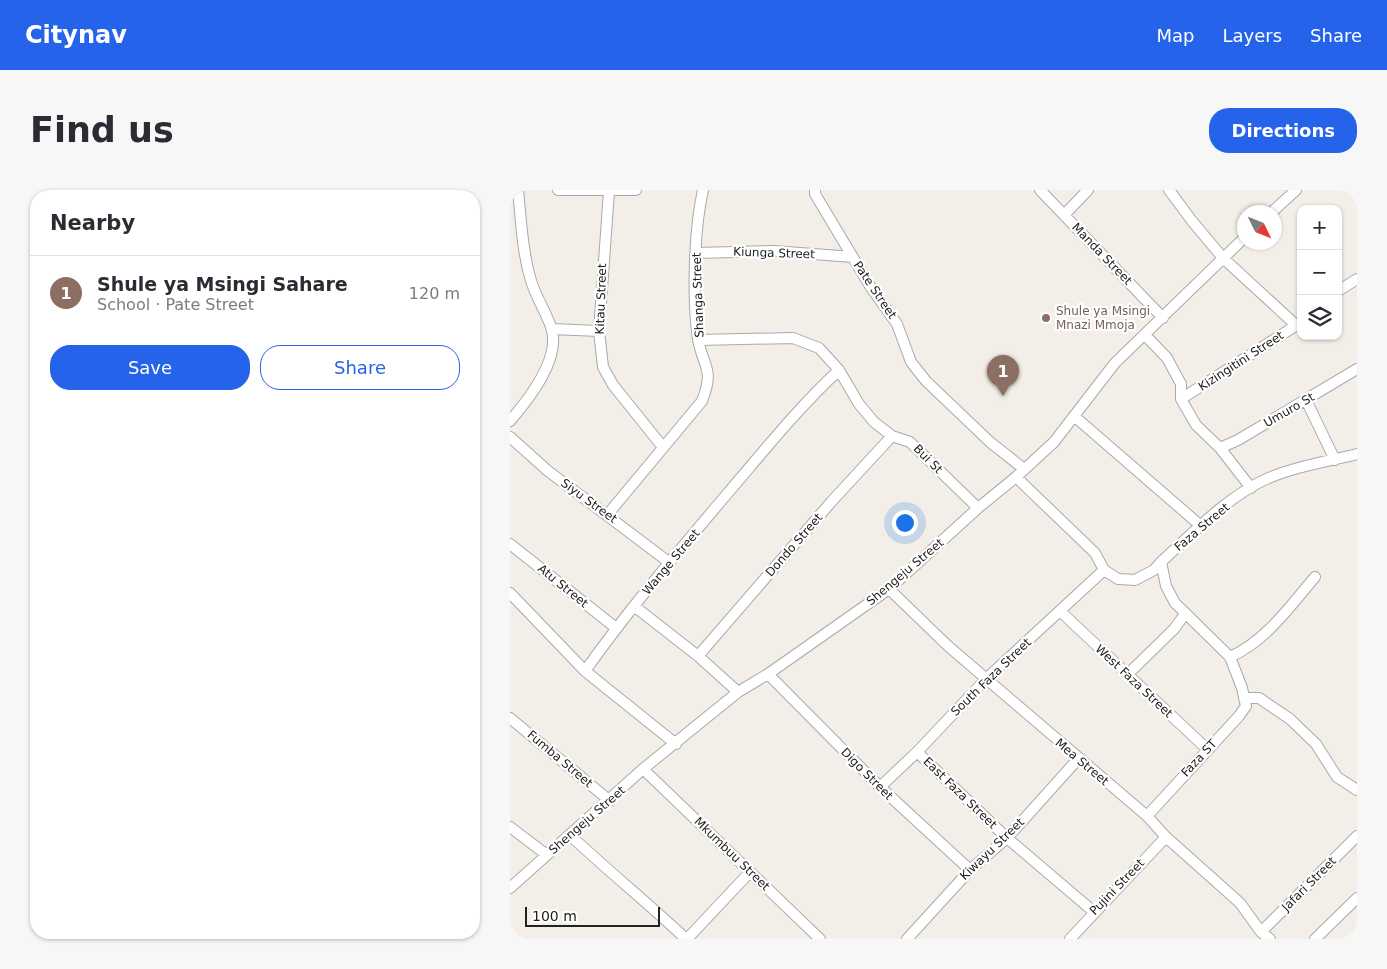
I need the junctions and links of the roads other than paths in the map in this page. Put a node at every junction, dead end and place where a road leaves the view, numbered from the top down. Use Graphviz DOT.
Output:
graph roads {
  1 [pos="518,190"];
  2 [pos="558,190"];
  3 [pos="636,190"];
  4 [pos="703,190"];
  5 [pos="815,190"];
  6 [pos="1040,190"];
  7 [pos="1088,190"];
  8 [pos="1169,190"];
  9 [pos="1296,190"];
  10 [pos="610,191"];
  11 [pos="1280,205"];
  12 [pos="1064,215"];
  13 [pos="1237,245"];
  14 [pos="696,253"];
  15 [pos="853,257"];
  16 [pos="1223,258"];
  17 [pos="1357,279"];
  18 [pos="1342,288"];
  19 [pos="1163,318"];
  20 [pos="1297,322"];
  21 [pos="1297,325"];
  22 [pos="552,329"];
  23 [pos="599,331"];
  24 [pos="1145,335"];
  25 [pos="698,340"];
  26 [pos="1357,369"];
  27 [pos="839,370"];
  28 [pos="1182,399"];
  29 [pos="1306,400"];
  30 [pos="1074,416"];
  31 [pos="510,421"];
  32 [pos="892,436"];
  33 [pos="510,437"];
  34 [pos="662,446"];
  35 [pos="1220,448"];
  36 [pos="1357,454"];
  37 [pos="1334,460"];
  38 [pos="1020,473"];
  39 [pos="1251,488"];
  40 [pos="978,508"];
  41 [pos="608,514"];
  42 [pos="1201,526"];
  43 [pos="510,544"];
  44 [pos="1161,562"];
  45 [pos="670,563"];
  46 [pos="1104,570"];
  47 [pos="1315,577"];
  48 [pos="889,588"];
  49 [pos="510,593"];
  50 [pos="634,606"];
  51 [pos="1060,611"];
  52 [pos="1185,614"];
  53 [pos="616,628"];
  54 [pos="698,656"];
  55 [pos="1230,657"];
  56 [pos="585,671"];
  57 [pos="768,674"];
  58 [pos="1128,674"];
  59 [pos="986,678"];
  60 [pos="738,692"];
  61 [pos="1244,698"];
  62 [pos="510,718"];
  63 [pos="676,744"];
  64 [pos="1208,750"];
  65 [pos="917,752"];
  66 [pos="1078,759"];
  67 [pos="643,769"];
  68 [pos="880,787"];
  69 [pos="1357,790"];
  70 [pos="610,801"];
  71 [pos="1147,816"];
  72 [pos="510,827"];
  73 [pos="570,835"];
  74 [pos="1357,836"];
  75 [pos="1166,837"];
  76 [pos="1007,838"];
  77 [pos="547,855"];
  78 [pos="970,870"];
  79 [pos="750,872"];
  80 [pos="510,888"];
  81 [pos="1357,898"];
  82 [pos="1094,912"];
  83 [pos="1261,932"];
  84 [pos="686,939"];
  85 [pos="820,939"];
  86 [pos="907,939"];
  87 [pos="1070,939"];
  88 [pos="1270,939"];
  89 [pos="1315,939"];
  1 -- 22 [label="street"];
  2 -- 10 [label="street"];
  3 -- 10 [label="street"];
  4 -- 14 [label="street, Shanga Street"];
  5 -- 15 [label="street, Pate Street"];
  6 -- 12 [label="street, Manda Street"];
  7 -- 12 [label="street"];
  8 -- 16 [label="street"];
  9 -- 11 [label="street"];
  10 -- 23 [label="street, Kitau Street"];
  12 -- 19 [label="street, Manda Street"];
  13 -- 16 [label="street, Shengeju Street"];
  14 -- 15 [label="street, Kiunga Street"];
  14 -- 25 [label="street, Shanga Street"];
  15 -- 38 [label="street, Pate Street"];
  16 -- 19 [label="street, Shengeju Street"];
  16 -- 20 [label="street"];
  17 -- 18 [label="street"];
  19 -- 24 [label="street, Shengeju Street"];
  21 -- 28 [label="street, Kizingitini Street"];
  22 -- 23 [label="street"];
  22 -- 31 [label="street"];
  23 -- 34 [label="street, Kitau Street"];
  24 -- 28 [label="street"];
  24 -- 30 [label="street, Shengeju Street"];
  25 -- 27 [label="street, Bui St"];
  25 -- 34 [label="street, Shanga Street"];
  26 -- 29 [label="street, Umuro St"];
  27 -- 32 [label="street, Bui St"];
  27 -- 45 [label="street, Wange Street"];
  28 -- 35 [label="street"];
  29 -- 35 [label="street, Umuro St"];
  29 -- 37 [label="street"];
  30 -- 38 [label="street, Shengeju Street"];
  30 -- 42 [label="street"];
  32 -- 40 [label="street, Bui St"];
  32 -- 54 [label="street, Dondo Street"];
  33 -- 41 [label="street, Siyu Street"];
  34 -- 41 [label="street, Shanga Street"];
  35 -- 39 [label="street"];
  36 -- 37 [label="street, Faza Street"];
  37 -- 39 [label="street, Faza Street"];
  38 -- 40 [label="street, Shengeju Street"];
  38 -- 46 [label="street, Pate Street"];
  39 -- 42 [label="street, Faza Street"];
  40 -- 48 [label="street, Shengeju Street"];
  41 -- 45 [label="street, Siyu Street"];
  42 -- 44 [label="street, Faza Street"];
  43 -- 53 [label="street, Atu Street"];
  44 -- 46 [label="street, Faza Street"];
  44 -- 52 [label="street"];
  45 -- 50 [label="street, Wange Street"];
  46 -- 51 [label="street, South Faza Street"];
  47 -- 55 [label="street"];
  48 -- 57 [label="street, Shengeju Street"];
  48 -- 59 [label="street, Mea Street"];
  49 -- 56 [label="street"];
  50 -- 53 [label="street, Wange Street"];
  50 -- 54 [label="street"];
  51 -- 58 [label="street, West Faza Street"];
  51 -- 59 [label="street, South Faza Street"];
  52 -- 55 [label="street"];
  52 -- 58 [label="street"];
  53 -- 56 [label="street, Wange Street"];
  54 -- 60 [label="street"];
  55 -- 61 [label="street"];
  56 -- 63 [label="street"];
  57 -- 60 [label="street, Shengeju Street"];
  57 -- 68 [label="street, Digo Street"];
  58 -- 64 [label="street, West Faza Street"];
  59 -- 65 [label="street, South Faza Street"];
  59 -- 66 [label="street, Mea Street"];
  60 -- 63 [label="street, Shengeju Street"];
  61 -- 64 [label="street, Faza ST"];
  61 -- 69 [label="street"];
  62 -- 70 [label="street, Fumba Street"];
  63 -- 67 [label="street, Shengeju Street"];
  64 -- 71 [label="street, Faza ST"];
  65 -- 68 [label="street, South Faza Street"];
  65 -- 76 [label="street, East Faza Street"];
  66 -- 71 [label="street, Mea Street"];
  66 -- 76 [label="street, Kiwayu Street"];
  67 -- 70 [label="street, Shengeju Street"];
  67 -- 79 [label="street, Mkumbuu Street"];
  68 -- 78 [label="street, Digo Street"];
  70 -- 73 [label="street, Shengeju Street"];
  71 -- 75 [label="street, Mea Street"];
  72 -- 77 [label="street"];
  73 -- 77 [label="street, Shengeju Street"];
  73 -- 84 [label="street"];
  74 -- 83 [label="street, Jafari Street"];
  75 -- 82 [label="street, Pujini Street"];
  75 -- 83 [label="street, Mea Street"];
  76 -- 78 [label="street, Kiwayu Street"];
  76 -- 82 [label="street, East Faza Street"];
  77 -- 80 [label="street, Shengeju Street"];
  78 -- 86 [label="street, Kiwayu Street"];
  79 -- 84 [label="street"];
  79 -- 85 [label="street, Mkumbuu Street"];
  81 -- 89 [label="street"];
  82 -- 87 [label="street, Pujini Street"];
  83 -- 88 [label="street, Mea Street"];
}
